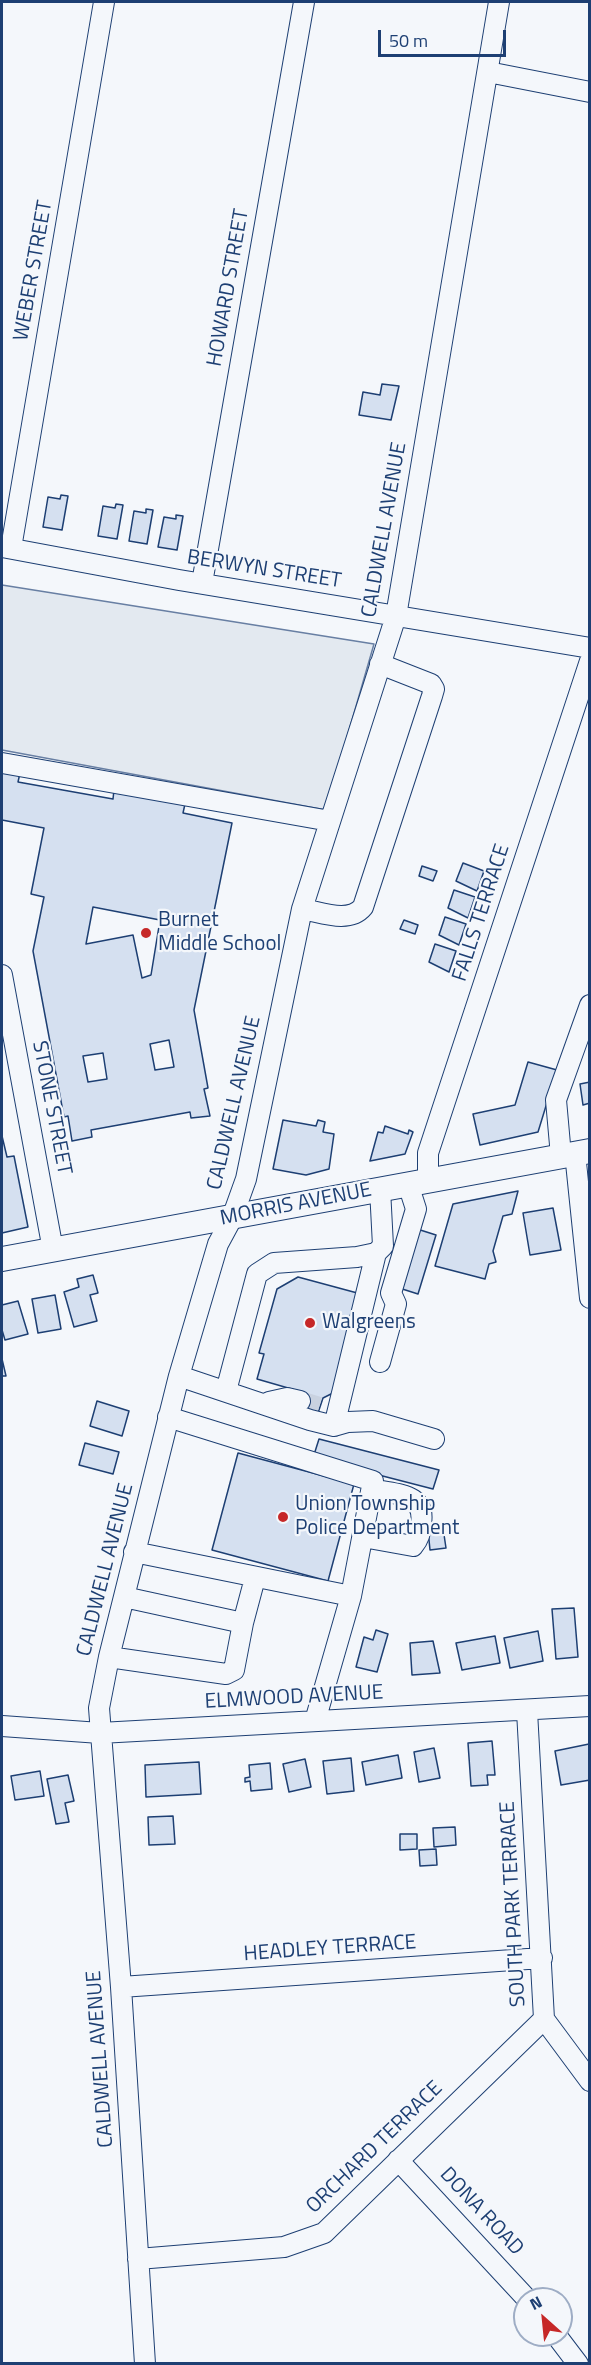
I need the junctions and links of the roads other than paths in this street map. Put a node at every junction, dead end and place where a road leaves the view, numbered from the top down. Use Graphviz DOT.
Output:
graph roads {
  1 [pos="104,2"];
  2 [pos="304,2"];
  3 [pos="499,2"];
  4 [pos="488,72"];
  5 [pos="590,92"];
  6 [pos="6,548"];
  7 [pos="202,584"];
  8 [pos="396,616"];
  9 [pos="590,648"];
  10 [pos="590,661"];
  11 [pos="380,664"];
  12 [pos="2,763"];
  13 [pos="330,821"];
  14 [pos="302,909"];
  15 [pos="2,975"];
  16 [pos="590,1005"];
  17 [pos="575,1153"];
  18 [pos="418,1182"];
  19 [pos="380,1190"];
  20 [pos="232,1218"];
  21 [pos="53,1250"];
  22 [pos="376,1253"];
  23 [pos="2,1259"];
  24 [pos="590,1298"];
  25 [pos="380,1362"];
  26 [pos="179,1376"];
  27 [pos="226,1391"];
  28 [pos="300,1401"];
  29 [pos="263,1404"];
  30 [pos="320,1407"];
  31 [pos="168,1417"];
  32 [pos="332,1425"];
  33 [pos="434,1439"];
  34 [pos="372,1485"];
  35 [pos="363,1537"];
  36 [pos="135,1552"];
  37 [pos="255,1578"];
  38 [pos="351,1596"];
  39 [pos="124,1597"];
  40 [pos="243,1623"];
  41 [pos="109,1657"];
  42 [pos="590,1706"];
  43 [pos="527,1710"];
  44 [pos="315,1721"];
  45 [pos="2,1726"];
  46 [pos="100,1733"];
  47 [pos="542,1958"];
  48 [pos="121,1987"];
  49 [pos="544,2019"];
  50 [pos="590,2081"];
  51 [pos="398,2160"];
  52 [pos="138,2259"];
  53 [pos="516,2287"];
  54 [pos="565,2347"];
  55 [pos="145,2364"];
  56 [pos="578,2364"];
  1 -- 6 [label="street, WEBER STREET"];
  2 -- 7 [label="street, HOWARD STREET"];
  3 -- 4 [label="street, CALDWELL AVENUE"];
  4 -- 5 [label="street"];
  4 -- 8 [label="street, CALDWELL AVENUE"];
  6 -- 7 [label="street, BERWYN STREET"];
  7 -- 8 [label="street, BERWYN STREET"];
  8 -- 9 [label="street, BERWYN STREET"];
  8 -- 11 [label="street, CALDWELL AVENUE"];
  10 -- 18 [label="street, FALLS TERRACE"];
  11 -- 13 [label="street, CALDWELL AVENUE"];
  11 -- 14 [label="street"];
  12 -- 13 [label="street"];
  13 -- 14 [label="street, CALDWELL AVENUE"];
  14 -- 20 [label="street, CALDWELL AVENUE"];
  15 -- 21 [label="street, STONE STREET"];
  16 -- 17 [label="street"];
  17 -- 18 [label="main road, MORRIS AVENUE"];
  17 -- 24 [label="street"];
  18 -- 19 [label="main road, MORRIS AVENUE"];
  18 -- 25 [label="street, FALLS TERRACE"];
  19 -- 20 [label="main road, MORRIS AVENUE"];
  19 -- 22 [label="street"];
  20 -- 21 [label="main road, MORRIS AVENUE"];
  20 -- 26 [label="street, CALDWELL AVENUE"];
  21 -- 23 [label="main road, MORRIS AVENUE"];
  22 -- 27 [label="street"];
  22 -- 32 [label="street"];
  26 -- 27 [label="street"];
  26 -- 31 [label="street, CALDWELL AVENUE"];
  27 -- 29 [label="street"];
  28 -- 29 [label="street"];
  29 -- 32 [label="street"];
  30 -- 32 [label="street"];
  31 -- 34 [label="street"];
  31 -- 36 [label="street, CALDWELL AVENUE"];
  32 -- 33 [label="street"];
  34 -- 35 [label="street"];
  34 -- 35 [label="street"];
  35 -- 38 [label="street"];
  36 -- 37 [label="street"];
  36 -- 39 [label="street, CALDWELL AVENUE"];
  37 -- 38 [label="street"];
  37 -- 40 [label="street"];
  38 -- 44 [label="street"];
  39 -- 40 [label="street"];
  39 -- 41 [label="street, CALDWELL AVENUE"];
  40 -- 41 [label="street"];
  41 -- 46 [label="street, CALDWELL AVENUE"];
  42 -- 43 [label="street, ELMWOOD AVENUE"];
  43 -- 44 [label="street, ELMWOOD AVENUE"];
  43 -- 47 [label="street, SOUTH PARK TERRACE"];
  44 -- 46 [label="street, ELMWOOD AVENUE"];
  45 -- 46 [label="street, ELMWOOD AVENUE"];
  46 -- 48 [label="street, CALDWELL AVENUE"];
  47 -- 48 [label="street, HEADLEY TERRACE"];
  47 -- 49 [label="street, SOUTH PARK TERRACE"];
  48 -- 52 [label="street, CALDWELL AVENUE"];
  49 -- 50 [label="street, SOUTH PARK TERRACE"];
  49 -- 51 [label="street, ORCHARD TERRACE"];
  51 -- 52 [label="street, ORCHARD TERRACE"];
  51 -- 53 [label="street, DONA ROAD"];
  52 -- 55 [label="street, CALDWELL AVENUE"];
  54 -- 56 [label="street"];
}
